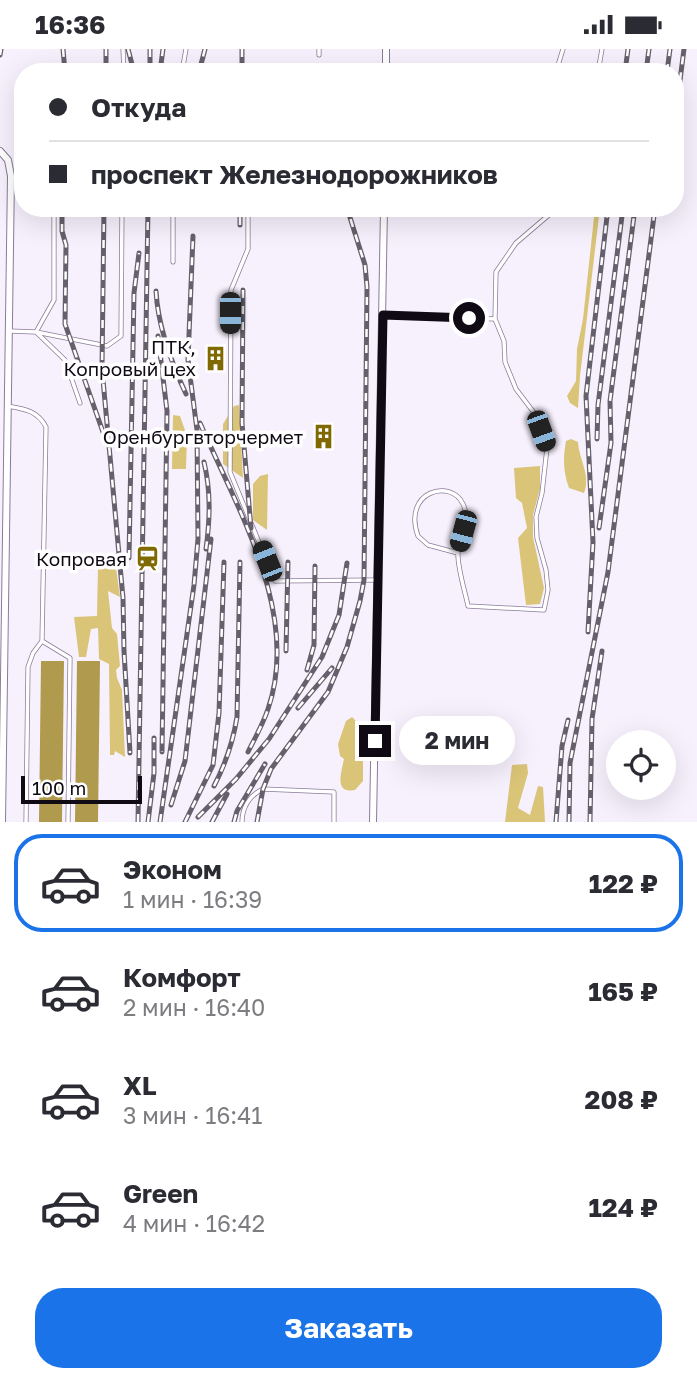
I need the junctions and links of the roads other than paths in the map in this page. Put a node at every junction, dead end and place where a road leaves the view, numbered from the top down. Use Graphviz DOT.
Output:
graph roads {
  1 [pos="319,49"];
  2 [pos="319,55"];
  3 [pos="0,151"];
  4 [pos="54,217"];
  5 [pos="122,217"];
  6 [pos="173,217"];
  7 [pos="248,217"];
  8 [pos="384,217"];
  9 [pos="546,217"];
  10 [pos="173,262"];
  11 [pos="383,315"];
  12 [pos="495,319"];
  13 [pos="9,331"];
  14 [pos="36,332"];
  15 [pos="80,403"];
  16 [pos="8,406"];
  17 [pos="457,553"];
  18 [pos="379,580"];
  19 [pos="42,641"];
  20 [pos="2,822"];
  21 [pos="26,822"];
  22 [pos="68,822"];
  23 [pos="242,822"];
  24 [pos="334,822"];
  25 [pos="373,822"];
  1 -- 2 [label="lane"];
  3 -- 13 [label="street"];
  4 -- 14 [label="lane"];
  5 -- 14 [label="lane"];
  6 -- 10 [label="lane"];
  7 -- 18 [label="lane"];
  8 -- 11 [label="street"];
  9 -- 12 [label="lane"];
  11 -- 12 [label="lane"];
  11 -- 18 [label="street"];
  12 -- 17 [label="lane"];
  13 -- 14 [label="lane"];
  13 -- 16 [label="street"];
  14 -- 15 [label="lane"];
  16 -- 19 [label="lane"];
  16 -- 20 [label="street"];
  17 -- 17 [label="lane"];
  18 -- 25 [label="street"];
  19 -- 21 [label="lane"];
  19 -- 22 [label="lane"];
  23 -- 24 [label="lane"];
}
